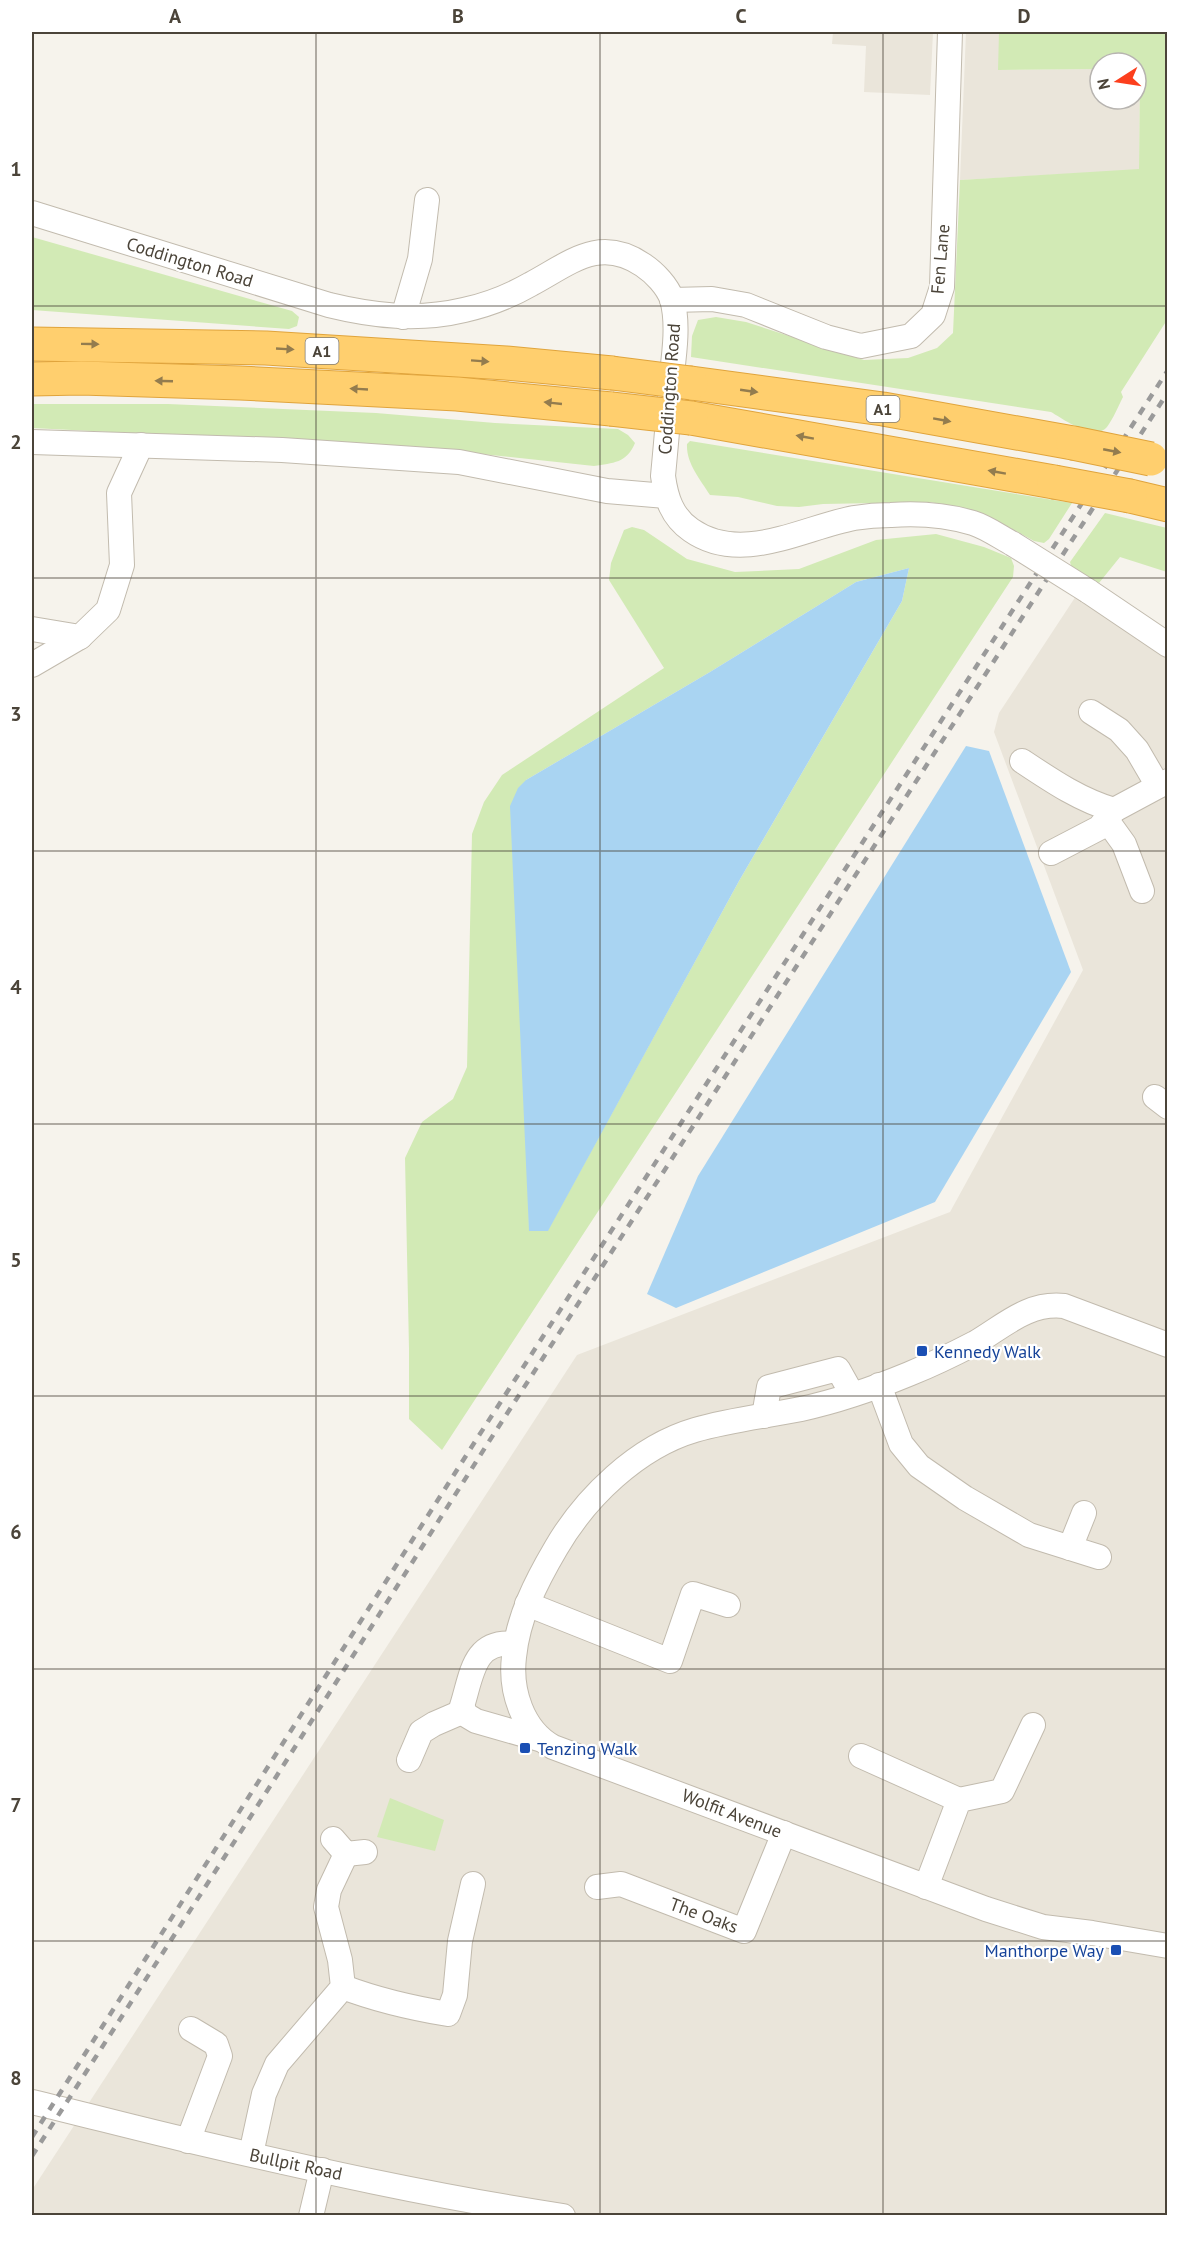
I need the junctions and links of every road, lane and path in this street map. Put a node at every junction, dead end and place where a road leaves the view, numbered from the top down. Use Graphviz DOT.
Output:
graph roads {
  1 [pos="950,32"];
  2 [pos="427,200"];
  3 [pos="32,213"];
  4 [pos="672,300"];
  5 [pos="403,317"];
  6 [pos="32,344"];
  7 [pos="32,379"];
  8 [pos="32,442"];
  9 [pos="141,444"];
  10 [pos="1159,461"];
  11 [pos="666,496"];
  12 [pos="1167,505"];
  13 [pos="32,629"];
  14 [pos="80,637"];
  15 [pos="1167,645"];
  16 [pos="32,665"];
  17 [pos="1091,712"];
  18 [pos="1022,761"];
  19 [pos="1163,783"];
  20 [pos="1110,814"];
  21 [pos="1051,853"];
  22 [pos="1142,891"];
  23 [pos="1167,1345"];
  24 [pos="879,1385"];
  25 [pos="1084,1513"];
  26 [pos="1070,1548"];
  27 [pos="1099,1557"];
  28 [pos="526,1604"];
  29 [pos="728,1605"];
  30 [pos="515,1644"];
  31 [pos="464,1711"];
  32 [pos="1033,1725"];
  33 [pos="539,1739"];
  34 [pos="861,1756"];
  35 [pos="409,1760"];
  36 [pos="959,1800"];
  37 [pos="784,1833"];
  38 [pos="348,1848"];
  39 [pos="473,1884"];
  40 [pos="597,1887"];
  41 [pos="926,1887"];
  42 [pos="1167,1946"];
  43 [pos="343,1987"];
  44 [pos="191,2029"];
  45 [pos="32,2102"];
  46 [pos="188,2140"];
  47 [pos="251,2154"];
  48 [pos="322,2170"];
  49 [pos="311,2216"];
  50 [pos="563,2216"];
  1 -- 4 [label="street, Fen Lane"];
  2 -- 5 [label="street"];
  3 -- 5 [label="street, Coddington Road"];
  4 -- 5 [label="street, Coddington Road"];
  4 -- 11 [label="street, Coddington Road"];
  6 -- 10 [label="highway, A1, one-way, bridge"];
  12 -- 7 [label="highway, A1, one-way, bridge"];
  8 -- 9 [label="street"];
  9 -- 11 [label="street"];
  9 -- 14 [label="street"];
  11 -- 15 [label="street, Coddington Road, bridge"];
  13 -- 14 [label="street"];
  14 -- 16 [label="street"];
  17 -- 19 [label="street"];
  18 -- 20 [label="street"];
  19 -- 20 [label="street"];
  20 -- 21 [label="street"];
  20 -- 22 [label="street"];
  23 -- 24 [label="street"];
  24 -- 26 [label="street"];
  24 -- 28 [label="street"];
  25 -- 26 [label="street"];
  26 -- 27 [label="street"];
  28 -- 29 [label="street"];
  28 -- 30 [label="street"];
  30 -- 31 [label="street"];
  30 -- 33 [label="street"];
  31 -- 33 [label="street, Wolfit Avenue"];
  31 -- 35 [label="street"];
  32 -- 36 [label="street"];
  33 -- 37 [label="street, Wolfit Avenue"];
  34 -- 36 [label="street"];
  36 -- 41 [label="street"];
  37 -- 40 [label="street, The Oaks"];
  37 -- 41 [label="street, Wolfit Avenue"];
  38 -- 43 [label="street"];
  39 -- 43 [label="street"];
  41 -- 42 [label="street, Wolfit Avenue"];
  43 -- 47 [label="street"];
  44 -- 46 [label="street"];
  45 -- 46 [label="street, Bullpit Road"];
  46 -- 47 [label="street, Bullpit Road"];
  47 -- 48 [label="street, Bullpit Road"];
  48 -- 49 [label="street"];
  48 -- 50 [label="street, Bullpit Road"];
}
